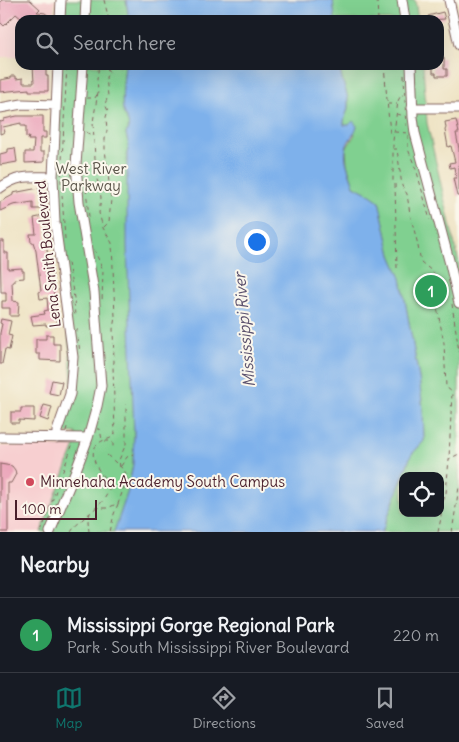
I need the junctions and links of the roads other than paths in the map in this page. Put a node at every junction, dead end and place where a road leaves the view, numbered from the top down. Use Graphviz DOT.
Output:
graph roads {
  1 [pos="61,0"];
  2 [pos="86,0"];
  3 [pos="402,0"];
  4 [pos="449,0"];
  5 [pos="60,15"];
  6 [pos="86,15"];
  7 [pos="404,15"];
  8 [pos="459,45"];
  9 [pos="58,70"];
  10 [pos="83,70"];
  11 [pos="411,70"];
  12 [pos="56,105"];
  13 [pos="0,108"];
  14 [pos="412,108"];
  15 [pos="459,108"];
  16 [pos="52,176"];
  17 [pos="0,188"];
  18 [pos="459,303"];
  19 [pos="0,437"];
  20 [pos="58,438"];
  21 [pos="88,438"];
  22 [pos="50,532"];
  1 -- 5 [label="street"];
  2 -- 6 [label="street"];
  3 -- 7 [label="street"];
  4 -- 8 [label="street"];
  9 -- 12 [label="street, Lena Smith Boulevard"];
  10 -- 21 [label="street"];
  11 -- 14 [label="street"];
  12 -- 13 [label="street"];
  12 -- 16 [label="street, Lena Smith Boulevard"];
  14 -- 15 [label="street"];
  14 -- 18 [label="street"];
  16 -- 17 [label="street"];
  16 -- 20 [label="street, Lena Smith Boulevard"];
  19 -- 20 [label="street"];
  20 -- 21 [label="street"];
  21 -- 22 [label="street"];
}
